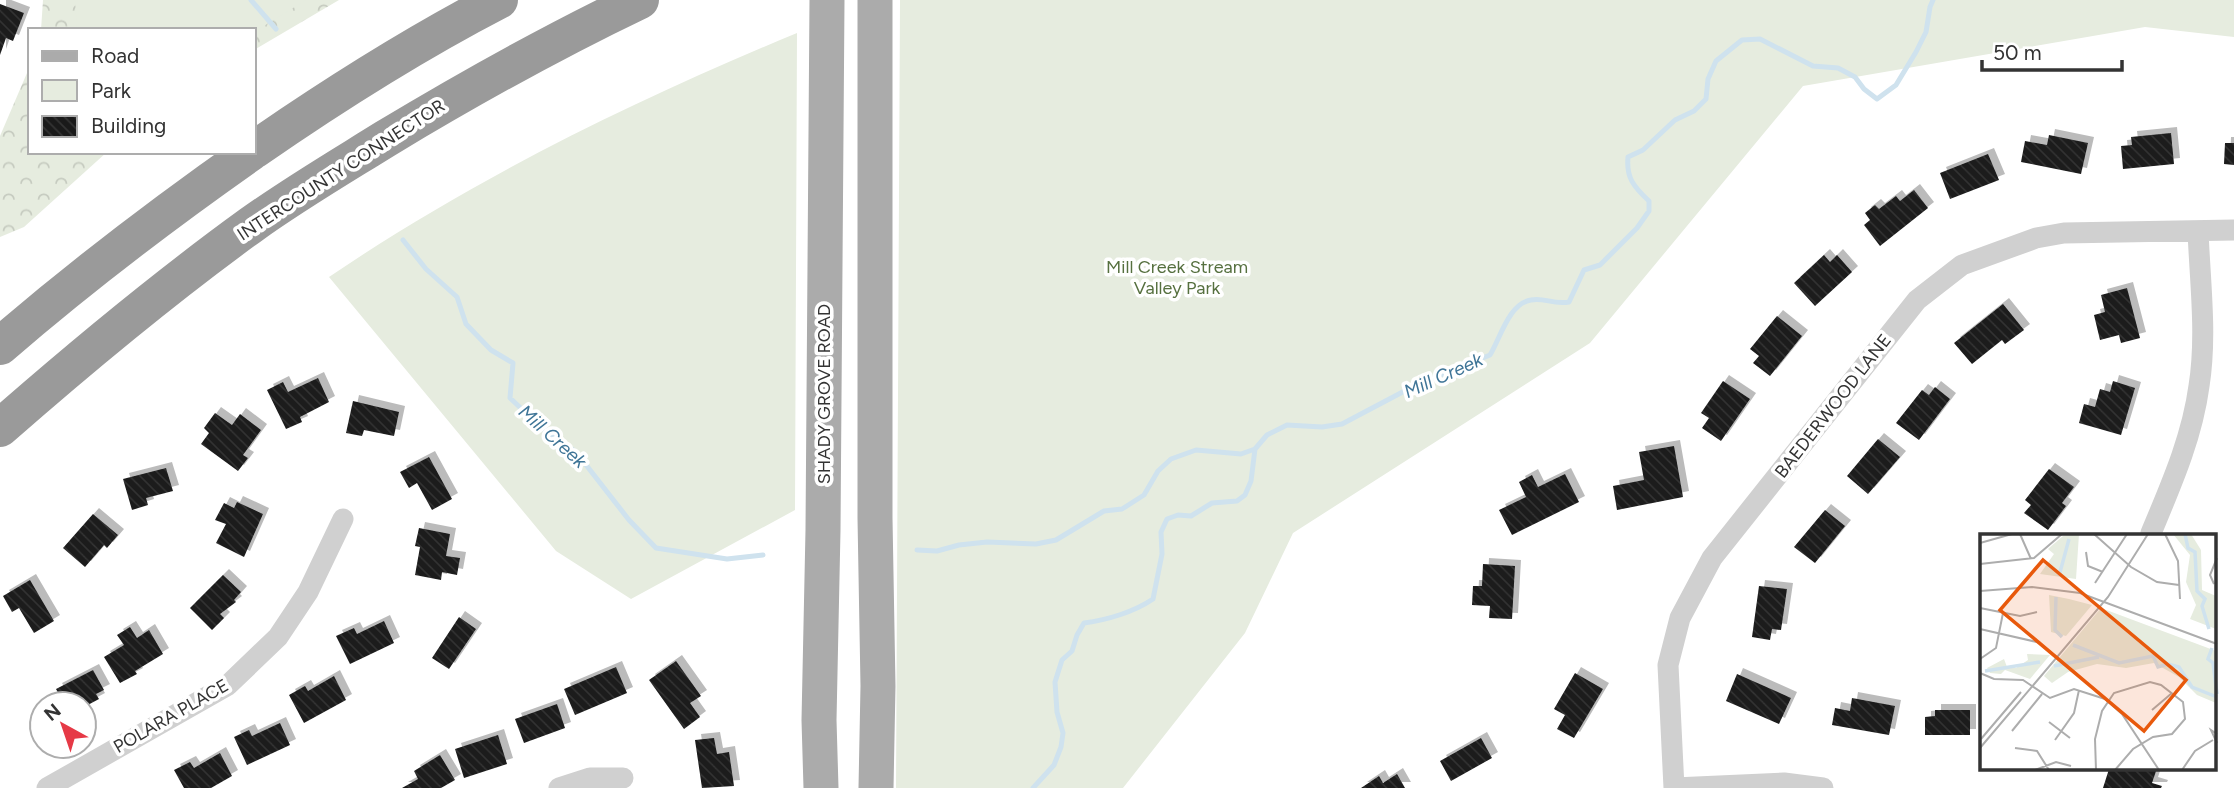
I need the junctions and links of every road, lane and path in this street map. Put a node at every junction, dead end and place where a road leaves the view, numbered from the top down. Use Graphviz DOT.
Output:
graph roads {
  1 [pos="499,0"];
  2 [pos="640,0"];
  3 [pos="827,0"];
  4 [pos="875,0"];
  5 [pos="256,148"];
  6 [pos="248,154"];
  7 [pos="2234,230"];
  8 [pos="2198,231"];
  9 [pos="0,346"];
  10 [pos="0,428"];
  11 [pos="343,519"];
  12 [pos="2151,533"];
  13 [pos="623,778"];
  14 [pos="49,788"];
  15 [pos="559,788"];
  16 [pos="821,788"];
  17 [pos="876,788"];
  18 [pos="1674,788"];
  19 [pos="1823,788"];
  1 -- 5 [label="highway"];
  2 -- 10 [label="highway, INTERCOUNTY CONNECTOR"];
  3 -- 16 [label="main road, SHADY GROVE ROAD"];
  4 -- 17 [label="main road"];
  6 -- 9 [label="highway"];
  7 -- 8 [label="street, BAEDERWOOD LANE"];
  8 -- 12 [label="street"];
  8 -- 18 [label="street, BAEDERWOOD LANE"];
  11 -- 14 [label="street, POLARA PLACE"];
  13 -- 15 [label="street"];
  18 -- 19 [label="street"];
}
